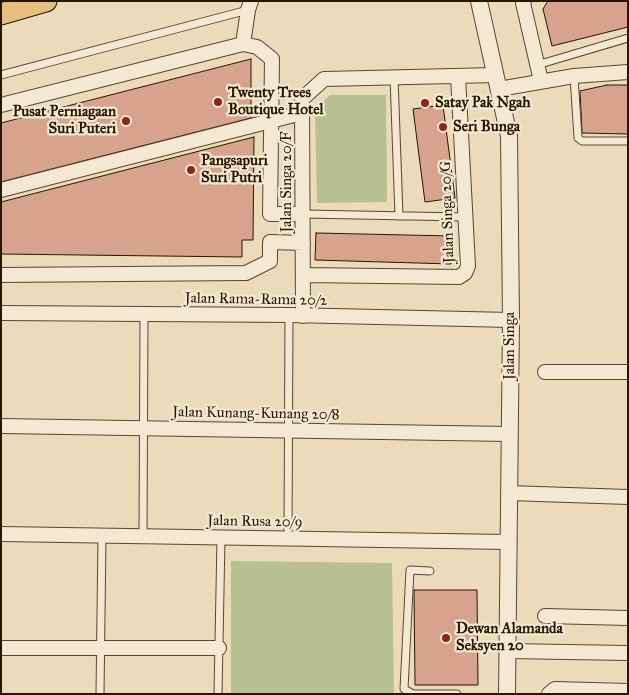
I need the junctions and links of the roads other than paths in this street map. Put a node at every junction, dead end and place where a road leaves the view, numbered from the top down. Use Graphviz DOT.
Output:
graph roads {
  1 [pos="46,1"];
  2 [pos="479,1"];
  3 [pos="524,1"];
  4 [pos="249,6"];
  5 [pos="1,14"];
  6 [pos="628,38"];
  7 [pos="243,44"];
  8 [pos="537,64"];
  9 [pos="628,72"];
  10 [pos="1,75"];
  11 [pos="458,76"];
  12 [pos="574,76"];
  13 [pos="394,78"];
  14 [pos="541,81"];
  15 [pos="497,82"];
  16 [pos="1,105"];
  17 [pos="302,113"];
  18 [pos="272,120"];
  19 [pos="628,141"];
  20 [pos="1,190"];
  21 [pos="303,214"];
  22 [pos="399,216"];
  23 [pos="466,217"];
  24 [pos="303,243"];
  25 [pos="304,275"];
  26 [pos="1,276"];
  27 [pos="1,313"];
  28 [pos="144,315"];
  29 [pos="289,316"];
  30 [pos="303,316"];
  31 [pos="511,320"];
  32 [pos="545,372"];
  33 [pos="628,372"];
  34 [pos="1,426"];
  35 [pos="144,429"];
  36 [pos="288,431"];
  37 [pos="509,434"];
  38 [pos="509,493"];
  39 [pos="628,497"];
  40 [pos="1,534"];
  41 [pos="102,536"];
  42 [pos="143,536"];
  43 [pos="221,538"];
  44 [pos="288,538"];
  45 [pos="508,542"];
  46 [pos="430,570"];
  47 [pos="545,616"];
  48 [pos="628,618"];
  49 [pos="1,648"];
  50 [pos="100,648"];
  51 [pos="219,648"];
  52 [pos="507,651"];
  53 [pos="628,653"];
  54 [pos="628,691"];
  55 [pos="100,694"];
  56 [pos="218,694"];
  57 [pos="457,694"];
  58 [pos="507,694"];
  59 [pos="549,694"];
  1 -- 5 [label="main road"];
  2 -- 15 [label="street, Jalan Singa"];
  3 -- 8 [label="street"];
  4 -- 7 [label="street"];
  4 -- 10 [label="lane"];
  6 -- 8 [label="lane"];
  7 -- 16 [label="street"];
  7 -- 18 [label="street"];
  8 -- 14 [label="street"];
  9 -- 12 [label="street, Jalan Singa 20/F"];
  11 -- 13 [label="street, Jalan Singa 20/F"];
  11 -- 15 [label="street, Jalan Singa 20/F"];
  11 -- 23 [label="street, Jalan Singa 20/G"];
  12 -- 14 [label="street, Jalan Singa 20/F"];
  12 -- 19 [label="lane"];
  13 -- 17 [label="street, Jalan Singa 20/F"];
  13 -- 22 [label="lane"];
  14 -- 15 [label="street, Jalan Singa 20/F"];
  15 -- 31 [label="street, Jalan Singa"];
  17 -- 18 [label="street"];
  17 -- 21 [label="street, Jalan Singa 20/F"];
  18 -- 20 [label="street"];
  18 -- 21 [label="street"];
  21 -- 22 [label="lane"];
  21 -- 24 [label="street, Jalan Singa 20/F"];
  22 -- 23 [label="lane"];
  23 -- 25 [label="street, Jalan Singa 20/G"];
  24 -- 25 [label="street, Jalan Singa 20/F"];
  24 -- 26 [label="street"];
  25 -- 30 [label="street, Jalan Singa 20/F"];
  27 -- 28 [label="street, Jalan Rama-Rama 20/2"];
  28 -- 29 [label="street, Jalan Rama-Rama 20/2"];
  28 -- 35 [label="lane"];
  29 -- 30 [label="street, Jalan Rama-Rama 20/2"];
  29 -- 36 [label="lane"];
  30 -- 31 [label="street, Jalan Rama-Rama 20/2"];
  31 -- 37 [label="street, Jalan Singa"];
  32 -- 33 [label="street"];
  34 -- 35 [label="street, Jalan Kunang-Kunang 20/8"];
  35 -- 36 [label="street, Jalan Kunang-Kunang 20/8"];
  35 -- 42 [label="lane"];
  36 -- 37 [label="street, Jalan Kunang-Kunang 20/8"];
  36 -- 44 [label="lane"];
  37 -- 38 [label="street, Jalan Singa"];
  38 -- 39 [label="street"];
  38 -- 45 [label="street, Jalan Singa"];
  40 -- 41 [label="street, Jalan Rusa 20/9"];
  41 -- 42 [label="street, Jalan Rusa 20/9"];
  41 -- 50 [label="lane"];
  42 -- 43 [label="street, Jalan Rusa 20/9"];
  43 -- 44 [label="street, Jalan Rusa 20/9"];
  43 -- 51 [label="lane"];
  44 -- 45 [label="street, Jalan Rusa 20/9"];
  45 -- 52 [label="street, Jalan Singa"];
  46 -- 57 [label="lane"];
  47 -- 48 [label="street"];
  49 -- 50 [label="street"];
  50 -- 51 [label="street"];
  50 -- 55 [label="lane"];
  51 -- 56 [label="lane"];
  52 -- 53 [label="street"];
  52 -- 58 [label="street, Jalan Singa"];
  54 -- 59 [label="street"];
}
